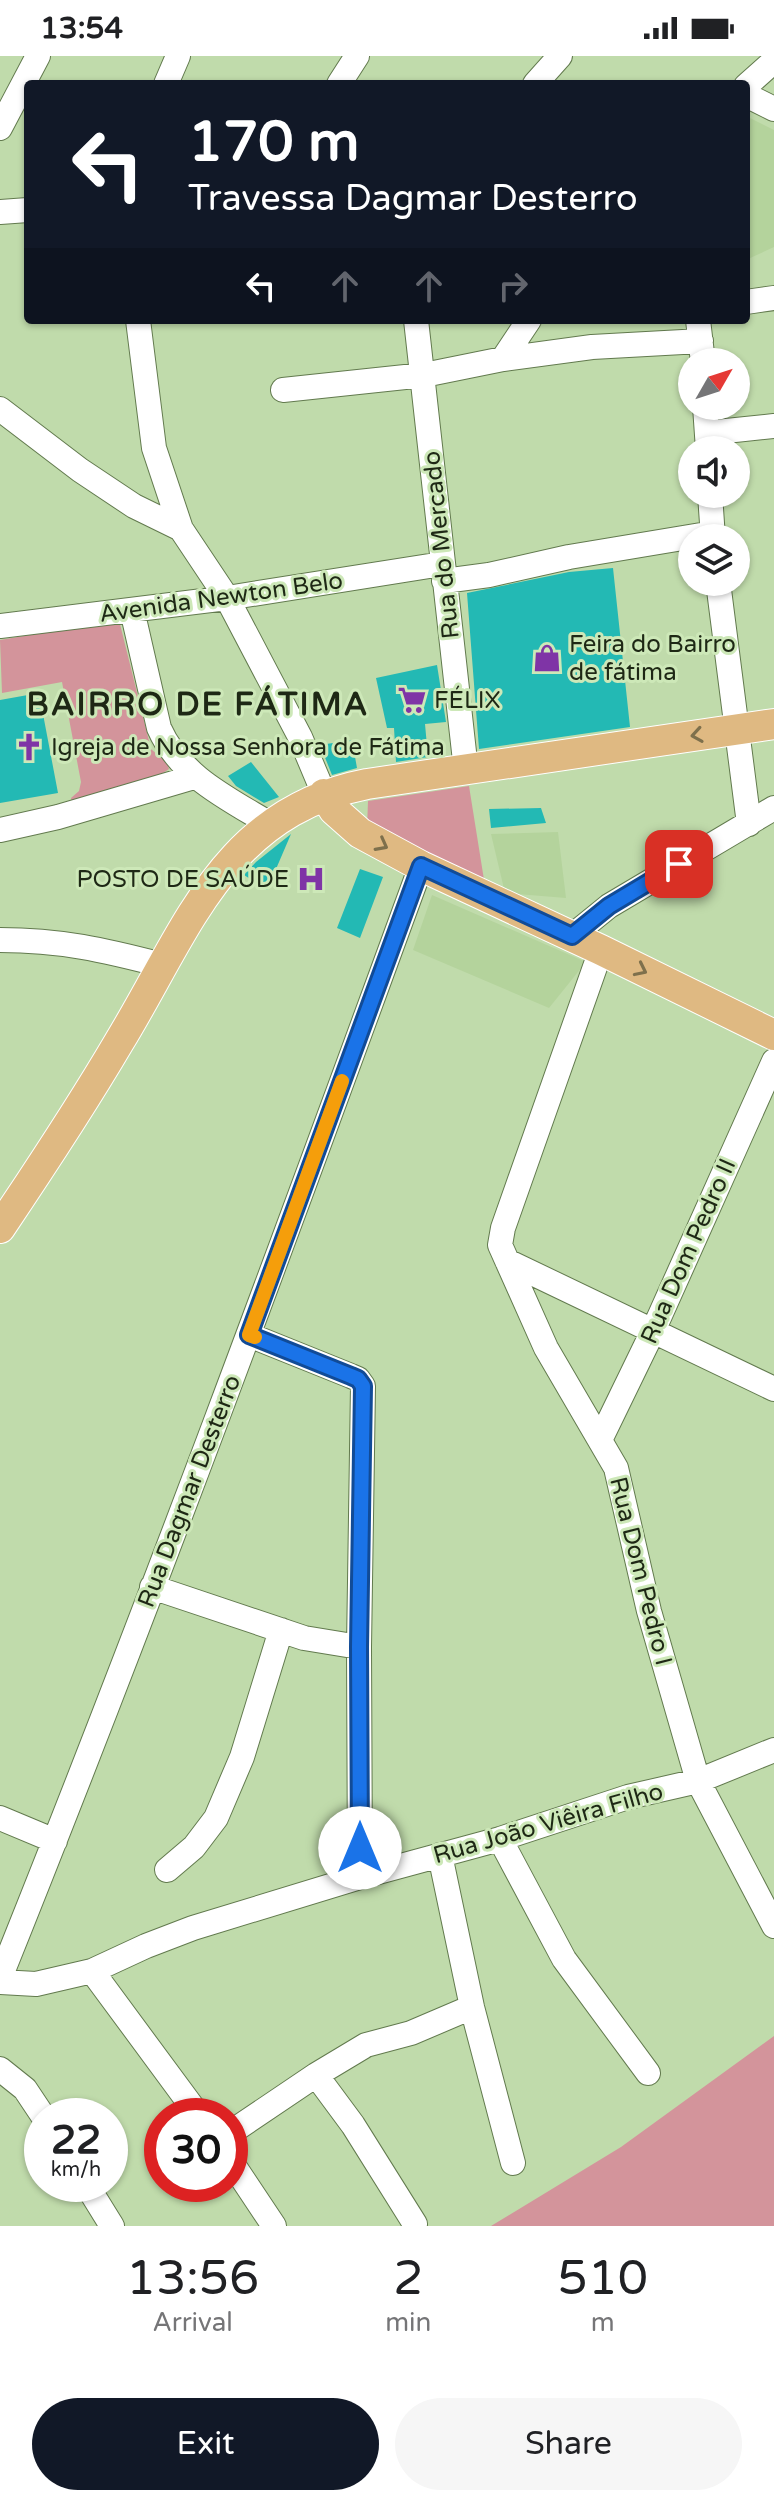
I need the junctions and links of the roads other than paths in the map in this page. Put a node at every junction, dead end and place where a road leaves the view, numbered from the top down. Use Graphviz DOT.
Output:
graph roads {
  1 [pos="38,56"];
  2 [pos="178,56"];
  3 [pos="357,56"];
  4 [pos="774,61"];
  5 [pos="25,80"];
  6 [pos="168,80"];
  7 [pos="342,80"];
  8 [pos="750,82"];
  9 [pos="24,83"];
  10 [pos="750,97"];
  11 [pos="774,109"];
  12 [pos="0,128"];
  13 [pos="24,210"];
  14 [pos="0,212"];
  15 [pos="774,298"];
  16 [pos="750,301"];
  17 [pos="138,324"];
  18 [pos="417,324"];
  19 [pos="526,324"];
  20 [pos="701,341"];
  21 [pos="503,359"];
  22 [pos="424,375"];
  23 [pos="283,390"];
  24 [pos="0,409"];
  25 [pos="774,426"];
  26 [pos="730,436"];
  27 [pos="181,529"];
  28 [pos="678,541"];
  29 [pos="443,573"];
  30 [pos="720,596"];
  31 [pos="227,598"];
  32 [pos="132,610"];
  33 [pos="0,626"];
  34 [pos="774,724"];
  35 [pos="735,729"];
  36 [pos="466,770"];
  37 [pos="194,777"];
  38 [pos="324,794"];
  39 [pos="774,808"];
  40 [pos="270,824"];
  41 [pos="749,824"];
  42 [pos="0,830"];
  43 [pos="421,866"];
  44 [pos="572,936"];
  45 [pos="0,940"];
  46 [pos="601,950"];
  47 [pos="162,965"];
  48 [pos="774,1035"];
  49 [pos="774,1061"];
  50 [pos="0,1228"];
  51 [pos="507,1261"];
  52 [pos="653,1331"];
  53 [pos="249,1335"];
  54 [pos="774,1389"];
  55 [pos="600,1440"];
  56 [pos="152,1587"];
  57 [pos="281,1630"];
  58 [pos="359,1647"];
  59 [pos="774,1750"];
  60 [pos="698,1781"];
  61 [pos="0,1818"];
  62 [pos="500,1839"];
  63 [pos="55,1841"];
  64 [pos="440,1855"];
  65 [pos="167,1870"];
  66 [pos="360,1877"];
  67 [pos="774,1926"];
  68 [pos="9,1928"];
  69 [pos="92,1971"];
  70 [pos="0,1980"];
  71 [pos="472,2007"];
  72 [pos="0,2069"];
  73 [pos="648,2073"];
  74 [pos="316,2075"];
  75 [pos="31,2098"];
  76 [pos="186,2098"];
  77 [pos="248,2121"];
  78 [pos="513,2163"];
  79 [pos="248,2187"];
  80 [pos="97,2202"];
  81 [pos="415,2224"];
  82 [pos="112,2226"];
  83 [pos="274,2226"];
  1 -- 5 [label="street"];
  2 -- 6 [label="street"];
  3 -- 7 [label="street"];
  4 -- 8 [label="street"];
  9 -- 12 [label="street"];
  10 -- 11 [label="street"];
  13 -- 14 [label="street"];
  15 -- 16 [label="street"];
  17 -- 27 [label="street"];
  18 -- 22 [label="street, Rua do Mercado"];
  19 -- 21 [label="street"];
  20 -- 21 [label="street"];
  21 -- 22 [label="street"];
  22 -- 23 [label="street"];
  22 -- 29 [label="street, Rua do Mercado"];
  24 -- 27 [label="street"];
  25 -- 26 [label="street"];
  27 -- 31 [label="street"];
  28 -- 29 [label="street, Avenida Newton Belo"];
  29 -- 31 [label="street, Avenida Newton Belo"];
  29 -- 36 [label="street, Rua do Mercado"];
  30 -- 35 [label="street"];
  31 -- 32 [label="street, Avenida Newton Belo"];
  31 -- 38 [label="street"];
  32 -- 33 [label="street, Avenida Newton Belo"];
  32 -- 37 [label="street"];
  34 -- 35 [label="main road"];
  35 -- 36 [label="main road, one-way"];
  35 -- 41 [label="street"];
  36 -- 38 [label="main road"];
  37 -- 40 [label="street"];
  37 -- 42 [label="street"];
  38 -- 40 [label="main road"];
  38 -- 43 [label="main road, one-way"];
  39 -- 41 [label="street"];
  40 -- 47 [label="main road"];
  41 -- 44 [label="street"];
  43 -- 44 [label="main road"];
  43 -- 53 [label="street, Rua Dagmar Desterro"];
  44 -- 46 [label="main road"];
  45 -- 47 [label="street"];
  46 -- 48 [label="main road, one-way"];
  46 -- 51 [label="street, Rua Dom Pedro I"];
  47 -- 50 [label="main road"];
  49 -- 52 [label="street, Rua Dom Pedro II"];
  51 -- 52 [label="street"];
  51 -- 55 [label="street, Rua Dom Pedro I"];
  52 -- 54 [label="street"];
  52 -- 55 [label="street, Rua Dom Pedro II"];
  53 -- 56 [label="street, Rua Dagmar Desterro"];
  53 -- 58 [label="street"];
  55 -- 60 [label="street, Rua Dom Pedro I"];
  56 -- 57 [label="street"];
  56 -- 63 [label="street, Rua Dagmar Desterro"];
  57 -- 58 [label="street"];
  57 -- 65 [label="street"];
  58 -- 66 [label="street"];
  59 -- 60 [label="street, Rua João Viêira Filho"];
  60 -- 62 [label="street, Rua João Viêira Filho"];
  60 -- 67 [label="street, Rua Dom Pedro I"];
  61 -- 63 [label="street"];
  62 -- 64 [label="street, Rua João Viêira Filho"];
  62 -- 73 [label="street"];
  63 -- 68 [label="street, Rua Dagmar Desterro"];
  64 -- 66 [label="street, Rua João Viêira Filho"];
  64 -- 71 [label="street"];
  66 -- 69 [label="street, Rua João Viêira Filho"];
  68 -- 70 [label="street, Rua Dagmar Desterro"];
  69 -- 70 [label="street, Rua João Viêira Filho"];
  69 -- 76 [label="street"];
  71 -- 74 [label="street"];
  71 -- 78 [label="street"];
  72 -- 75 [label="street"];
  74 -- 77 [label="street"];
  74 -- 81 [label="street"];
  79 -- 83 [label="street"];
  80 -- 82 [label="street"];
}
